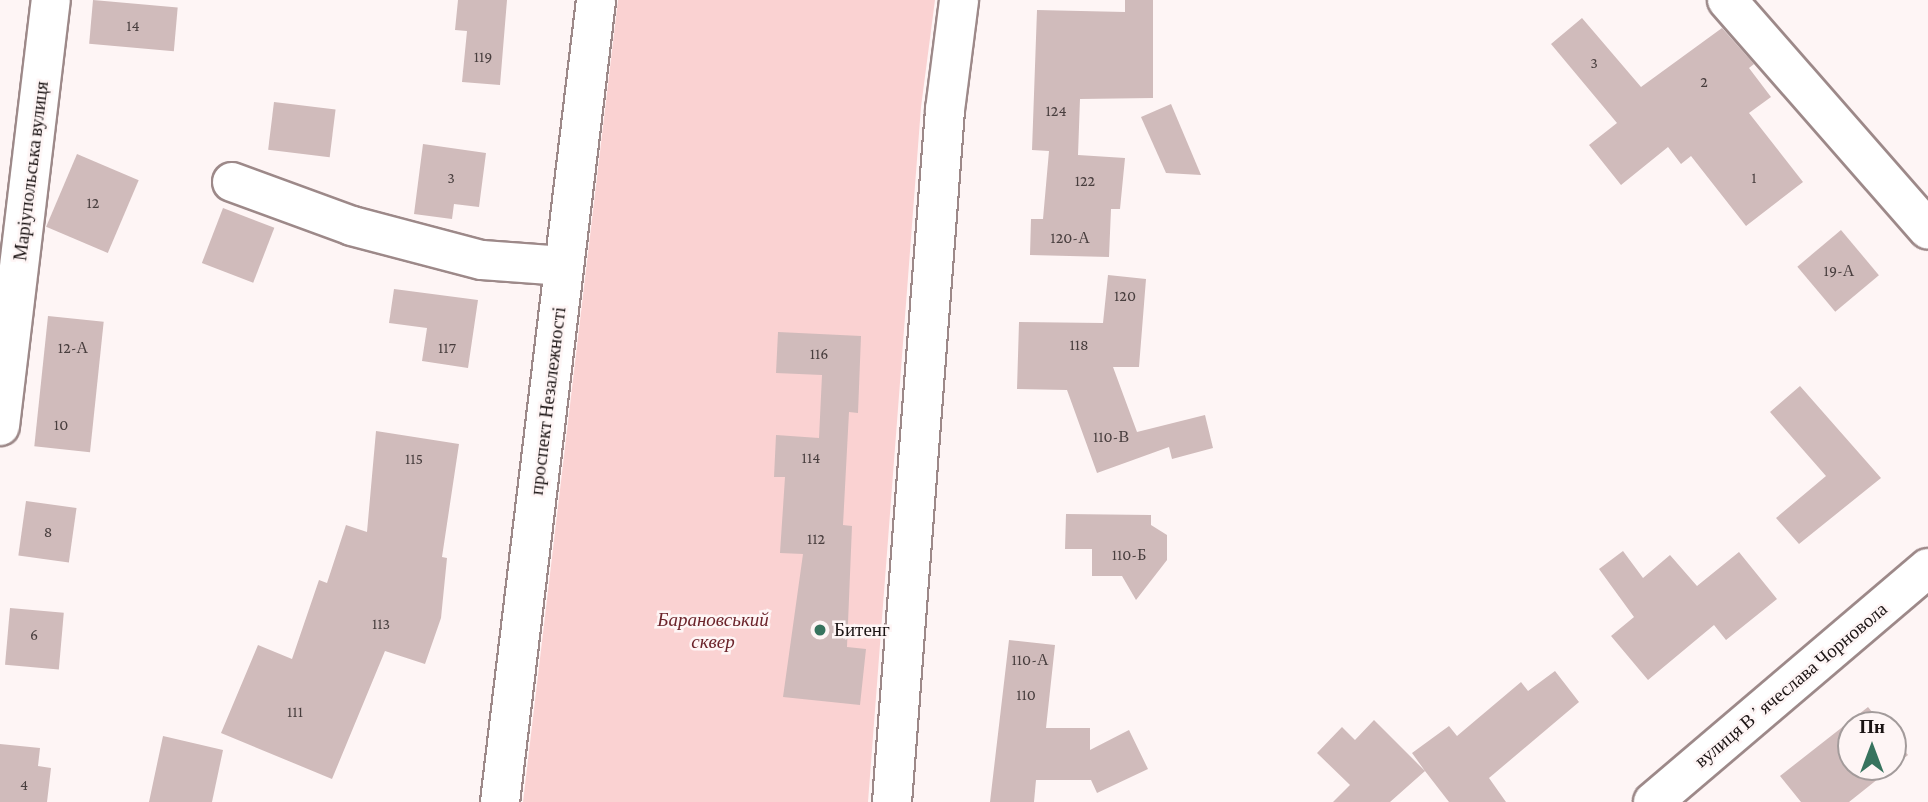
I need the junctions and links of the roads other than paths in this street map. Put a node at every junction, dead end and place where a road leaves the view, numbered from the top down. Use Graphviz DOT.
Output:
graph roads {
  1 [pos="51,0"];
  2 [pos="596,0"];
  3 [pos="959,0"];
  4 [pos="1727,0"];
  5 [pos="232,181"];
  6 [pos="1928,230"];
  7 [pos="564,266"];
  8 [pos="0,425"];
  9 [pos="1928,568"];
  10 [pos="500,802"];
  11 [pos="892,802"];
  12 [pos="1653,802"];
  1 -- 8 [label="main road, Маріупольська вулиця"];
  2 -- 7 [label="main road, проспект Незалежності"];
  3 -- 11 [label="main road"];
  4 -- 6 [label="main road"];
  5 -- 7 [label="main road"];
  7 -- 10 [label="main road, проспект Незалежності"];
  9 -- 12 [label="main road, вулиця Вʼячеслава Чорновола"];
}
